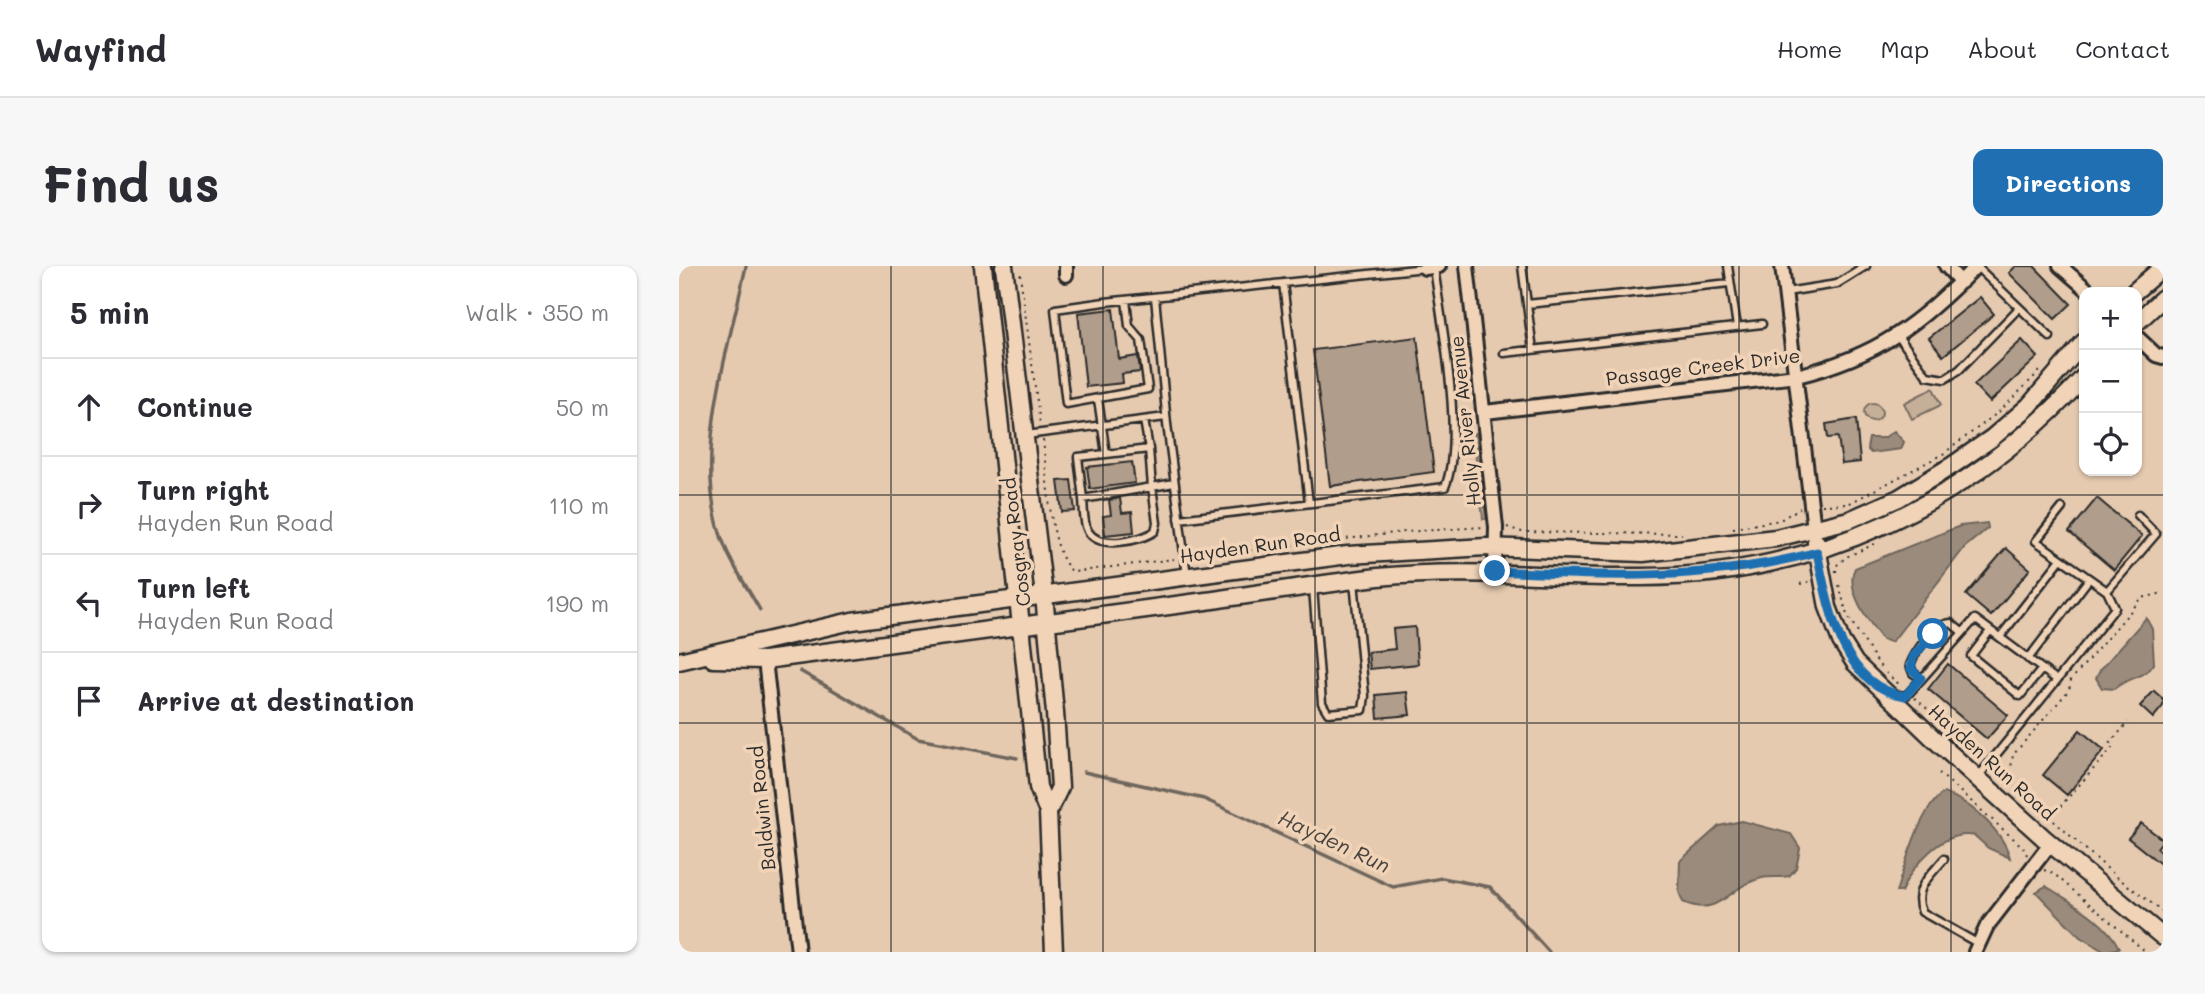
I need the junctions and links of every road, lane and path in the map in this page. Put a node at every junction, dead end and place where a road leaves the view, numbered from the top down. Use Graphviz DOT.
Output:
graph roads {
  1 [pos="983,266"];
  2 [pos="1004,266"];
  3 [pos="1019,266"];
  4 [pos="1467,266"];
  5 [pos="1522,266"];
  6 [pos="1728,266"];
  7 [pos="1782,266"];
  8 [pos="1946,266"];
  9 [pos="1976,266"];
  10 [pos="2060,266"];
  11 [pos="1432,267"];
  12 [pos="1860,267"];
  13 [pos="2163,267"];
  14 [pos="1961,282"];
  15 [pos="1283,283"];
  16 [pos="1730,283"];
  17 [pos="2084,287"];
  18 [pos="2140,287"];
  19 [pos="1786,292"];
  20 [pos="1155,297"];
  21 [pos="2163,298"];
  22 [pos="1126,300"];
  23 [pos="1527,304"];
  24 [pos="2018,309"];
  25 [pos="2142,317"];
  26 [pos="1762,324"];
  27 [pos="1737,327"];
  28 [pos="1898,336"];
  29 [pos="2050,337"];
  30 [pos="2079,339"];
  31 [pos="2142,342"];
  32 [pos="1533,350"];
  33 [pos="1504,353"];
  34 [pos="2163,357"];
  35 [pos="2042,368"];
  36 [pos="1797,376"];
  37 [pos="2079,382"];
  38 [pos="1098,400"];
  39 [pos="1485,412"];
  40 [pos="1166,417"];
  41 [pos="1144,420"];
  42 [pos="1102,426"];
  43 [pos="1042,433"];
  44 [pos="1024,435"];
  45 [pos="1149,449"];
  46 [pos="1106,454"];
  47 [pos="1174,483"];
  48 [pos="1152,487"];
  49 [pos="1083,499"];
  50 [pos="1309,503"];
  51 [pos="1826,504"];
  52 [pos="1800,508"];
  53 [pos="2062,508"];
  54 [pos="2138,515"];
  55 [pos="1179,519"];
  56 [pos="1484,527"];
  57 [pos="1506,527"];
  58 [pos="1729,529"];
  59 [pos="1814,529"];
  60 [pos="1692,534"];
  61 [pos="1495,548"];
  62 [pos="1817,552"];
  63 [pos="1203,556"];
  64 [pos="2061,559"];
  65 [pos="1170,560"];
  66 [pos="1495,571"];
  67 [pos="1073,572"];
  68 [pos="1187,576"];
  69 [pos="1074,578"];
  70 [pos="2089,579"];
  71 [pos="1354,581"];
  72 [pos="1313,586"];
  73 [pos="2107,591"];
  74 [pos="2163,593"];
  75 [pos="1044,594"];
  76 [pos="1018,597"];
  77 [pos="1047,621"];
  78 [pos="1021,623"];
  79 [pos="1990,631"];
  80 [pos="1962,632"];
  81 [pos="2000,638"];
  82 [pos="2028,659"];
  83 [pos="686,660"];
  84 [pos="765,660"];
  85 [pos="2042,669"];
  86 [pos="1921,678"];
  87 [pos="2057,680"];
  88 [pos="1885,693"];
  89 [pos="2128,722"];
  90 [pos="2003,776"];
  91 [pos="1978,777"];
  92 [pos="1048,812"];
  93 [pos="2050,818"];
  94 [pos="2051,844"];
  95 [pos="1944,859"];
  96 [pos="2163,937"];
  97 [pos="1976,947"];
  98 [pos="798,952"];
  99 [pos="1054,952"];
  1 -- 76 [label="main road, Cosgray Road"];
  2 -- 44 [label="main road, Cosgray Road"];
  3 -- 43 [label="path"];
  4 -- 39 [label="street, Holly River Avenue"];
  5 -- 23 [label="lane"];
  6 -- 16 [label="lane"];
  7 -- 19 [label="street"];
  8 -- 14 [label="street"];
  9 -- 14 [label="street, Passage Creek Drive"];
  9 -- 24 [label="lane"];
  10 -- 17 [label="street"];
  11 -- 15 [label="lane"];
  11 -- 50 [label="lane"];
  12 -- 19 [label="lane"];
  13 -- 18 [label="main road"];
  14 -- 28 [label="street, Passage Creek Drive"];
  15 -- 20 [label="lane"];
  15 -- 50 [label="lane"];
  16 -- 23 [label="lane"];
  16 -- 27 [label="lane"];
  19 -- 36 [label="street"];
  20 -- 22 [label="lane"];
  20 -- 40 [label="lane"];
  21 -- 25 [label="main road"];
  22 -- 38 [label="lane"];
  22 -- 38 [label="lane"];
  23 -- 32 [label="lane"];
  24 -- 28 [label="lane"];
  24 -- 29 [label="lane"];
  26 -- 27 [label="lane"];
  27 -- 32 [label="lane"];
  28 -- 36 [label="street, Passage Creek Drive"];
  30 -- 59 [label="main road"];
  31 -- 34 [label="street"];
  32 -- 33 [label="lane"];
  35 -- 51 [label="path"];
  36 -- 39 [label="street, Passage Creek Drive"];
  36 -- 59 [label="street"];
  37 -- 62 [label="main road"];
  38 -- 42 [label="lane"];
  39 -- 61 [label="street, Holly River Avenue"];
  40 -- 41 [label="lane"];
  40 -- 47 [label="lane"];
  41 -- 42 [label="lane"];
  41 -- 45 [label="lane"];
  42 -- 43 [label="lane"];
  42 -- 46 [label="lane"];
  43 -- 44 [label="lane"];
  43 -- 67 [label="path"];
  44 -- 75 [label="main road, Cosgray Road"];
  45 -- 46 [label="lane"];
  45 -- 48 [label="lane"];
  46 -- 49 [label="lane"];
  47 -- 48 [label="lane"];
  47 -- 55 [label="lane"];
  48 -- 49 [label="lane"];
  48 -- 49 [label="lane"];
  50 -- 55 [label="lane"];
  52 -- 58 [label="path"];
  53 -- 64 [label="lane"];
  54 -- 73 [label="lane"];
  55 -- 68 [label="lane"];
  56 -- 63 [label="path"];
  57 -- 60 [label="path"];
  59 -- 61 [label="main road, Hayden Run Road"];
  59 -- 62 [label="main road, Hayden Run Road"];
  61 -- 66 [label="street, Holly River Avenue"];
  61 -- 68 [label="main road, Hayden Run Road"];
  62 -- 66 [label="main road, Hayden Run Road"];
  62 -- 88 [label="main road, Hayden Run Road"];
  64 -- 70 [label="lane"];
  64 -- 81 [label="lane"];
  65 -- 67 [label="path"];
  66 -- 71 [label="main road, Hayden Run Road"];
  67 -- 69 [label="path"];
  68 -- 75 [label="main road, Hayden Run Road"];
  70 -- 73 [label="lane"];
  70 -- 82 [label="lane"];
  71 -- 72 [label="main road, Hayden Run Road"];
  71 -- 72 [label="lane"];
  72 -- 77 [label="main road, Hayden Run Road"];
  73 -- 87 [label="lane"];
  74 -- 90 [label="path"];
  75 -- 76 [label="main road, Hayden Run Road"];
  75 -- 77 [label="main road, Cosgray Road"];
  76 -- 78 [label="main road, Cosgray Road"];
  76 -- 83 [label="main road, Hayden Run Road"];
  77 -- 78 [label="main road, Hayden Run Road"];
  77 -- 92 [label="main road, Cosgray Road"];
  78 -- 84 [label="main road, Hayden Run Road"];
  78 -- 92 [label="main road, Cosgray Road"];
  79 -- 80 [label="lane"];
  79 -- 81 [label="lane"];
  79 -- 85 [label="lane"];
  80 -- 86 [label="lane"];
  80 -- 86 [label="lane"];
  81 -- 82 [label="lane"];
  82 -- 85 [label="lane"];
  83 -- 84 [label="main road, Hayden Run Road"];
  84 -- 98 [label="street, Baldwin Road"];
  85 -- 87 [label="lane"];
  86 -- 88 [label="lane"];
  87 -- 91 [label="lane"];
  88 -- 91 [label="main road, Hayden Run Road"];
  89 -- 93 [label="path"];
  91 -- 94 [label="main road, Hayden Run Road"];
  92 -- 99 [label="main road, Cosgray Road"];
  94 -- 96 [label="main road, Hayden Run Road"];
  94 -- 97 [label="street"];
  95 -- 97 [label="lane"];
}
